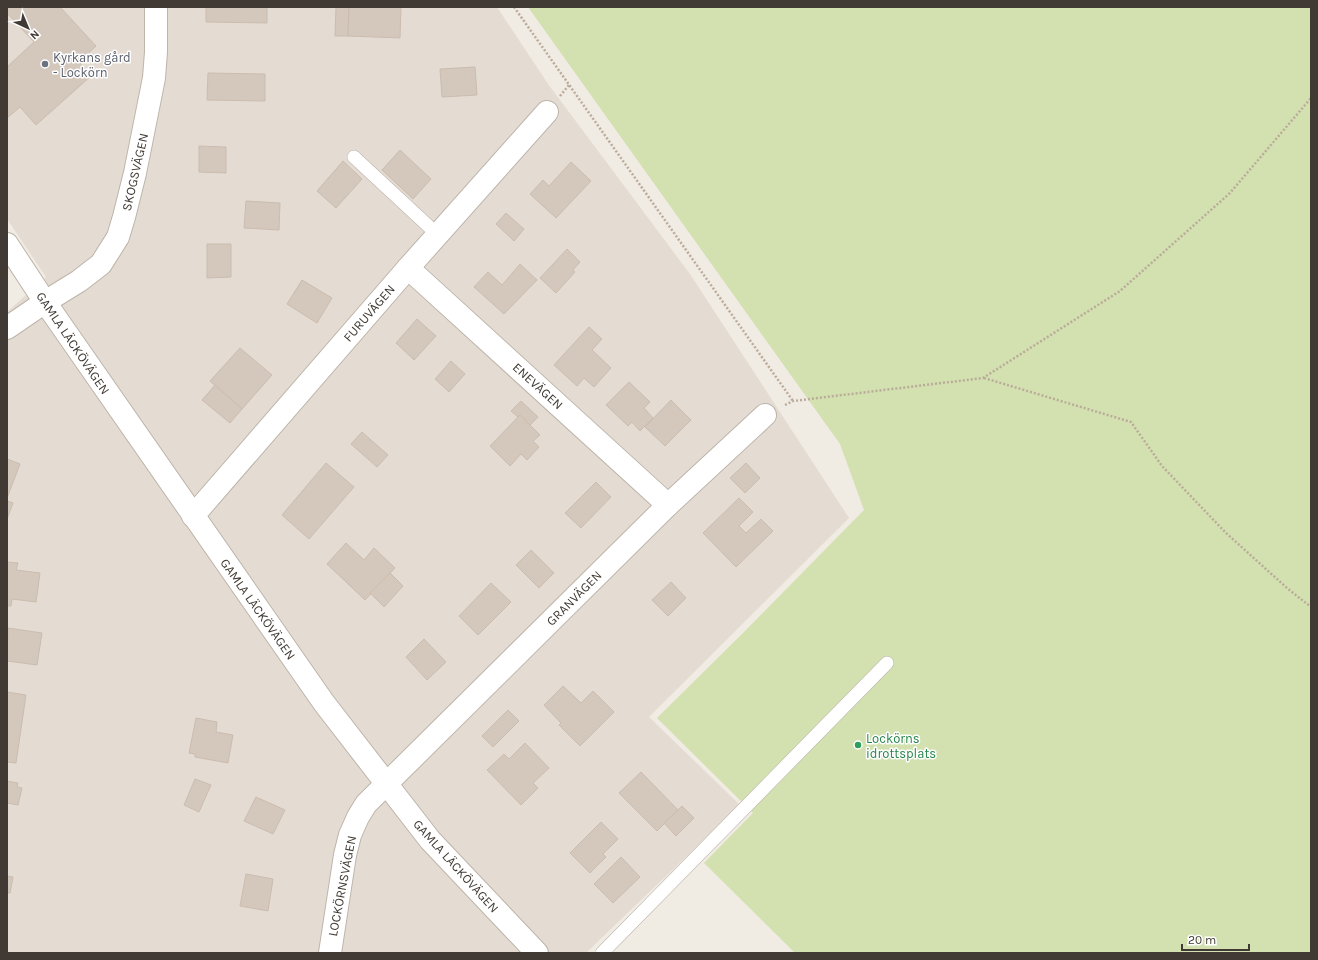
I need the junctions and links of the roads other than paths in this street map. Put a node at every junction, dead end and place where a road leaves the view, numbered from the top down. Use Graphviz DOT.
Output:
graph roads {
  1 [pos="156,7"];
  2 [pos="547,112"];
  3 [pos="354,157"];
  4 [pos="438,235"];
  5 [pos="7,244"];
  6 [pos="408,268"];
  7 [pos="45,302"];
  8 [pos="7,328"];
  9 [pos="765,415"];
  10 [pos="668,505"];
  11 [pos="193,516"];
  12 [pos="887,663"];
  13 [pos="386,783"];
  14 [pos="330,953"];
  15 [pos="537,953"];
  16 [pos="602,953"];
  1 -- 7 [label="street, SKOGSVÄGEN"];
  2 -- 4 [label="street, FURUVÄGEN"];
  3 -- 4 [label="lane"];
  4 -- 6 [label="street, FURUVÄGEN"];
  5 -- 7 [label="street, GAMLA LÄCKÖVÄGEN"];
  6 -- 10 [label="street, ENEVÄGEN"];
  6 -- 11 [label="street, FURUVÄGEN"];
  7 -- 8 [label="street, SKOGSVÄGEN"];
  7 -- 11 [label="street, GAMLA LÄCKÖVÄGEN"];
  9 -- 10 [label="street, GRANVÄGEN"];
  10 -- 13 [label="street, GRANVÄGEN"];
  11 -- 13 [label="street, GAMLA LÄCKÖVÄGEN"];
  12 -- 16 [label="lane"];
  13 -- 14 [label="street, LOCKÖRNSVÄGEN"];
  13 -- 15 [label="street, GAMLA LÄCKÖVÄGEN"];
}
